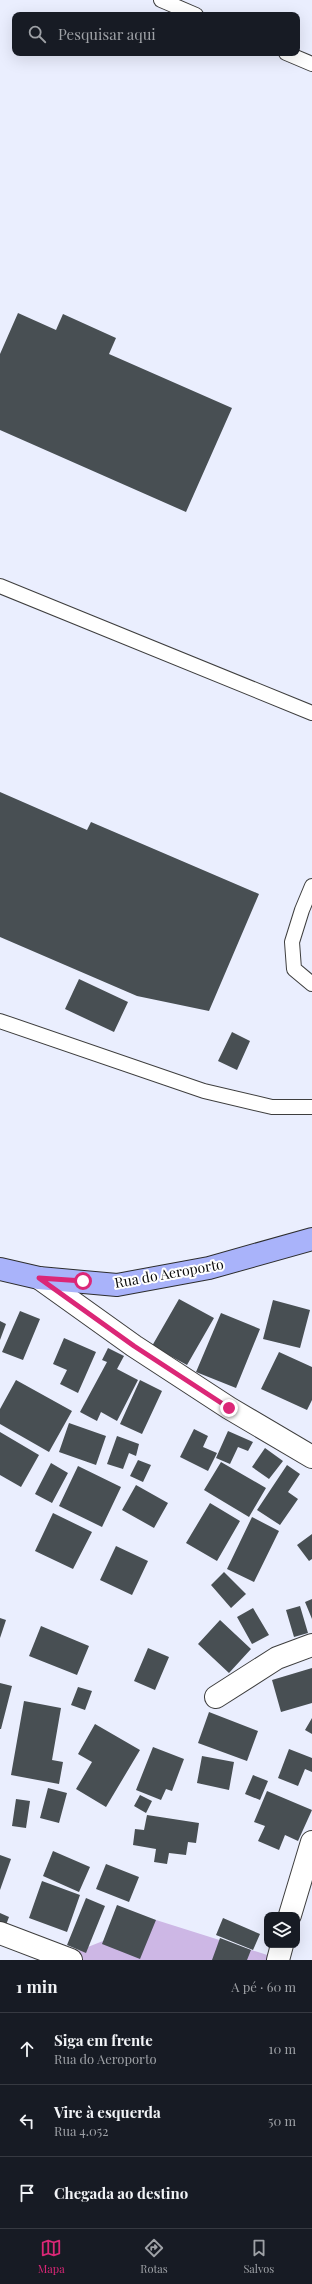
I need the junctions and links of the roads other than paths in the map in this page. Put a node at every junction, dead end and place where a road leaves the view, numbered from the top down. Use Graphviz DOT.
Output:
graph roads {
  1 [pos="161,0"];
  2 [pos="189,12"];
  3 [pos="293,56"];
  4 [pos="312,64"];
  5 [pos="0,586"];
  6 [pos="312,713"];
  7 [pos="312,886"];
  8 [pos="312,984"];
  9 [pos="0,1021"];
  10 [pos="312,1107"];
  11 [pos="312,1239"];
  12 [pos="0,1269"];
  13 [pos="39,1278"];
  14 [pos="312,1457"];
  15 [pos="312,1645"];
  16 [pos="216,1697"];
  17 [pos="312,1842"];
  18 [pos="291,1912"];
  19 [pos="0,1933"];
  20 [pos="281,1948"];
  21 [pos="71,1960"];
  22 [pos="278,1960"];
  1 -- 2 [label="lane"];
  3 -- 4 [label="lane"];
  5 -- 6 [label="lane"];
  7 -- 8 [label="lane"];
  9 -- 10 [label="lane"];
  11 -- 13 [label="main road, Rua do Aeroporto"];
  12 -- 13 [label="main road, Rua do Aeroporto"];
  13 -- 14 [label="street"];
  15 -- 16 [label="street"];
  17 -- 18 [label="street"];
  19 -- 21 [label="street"];
  20 -- 22 [label="street"];
}
